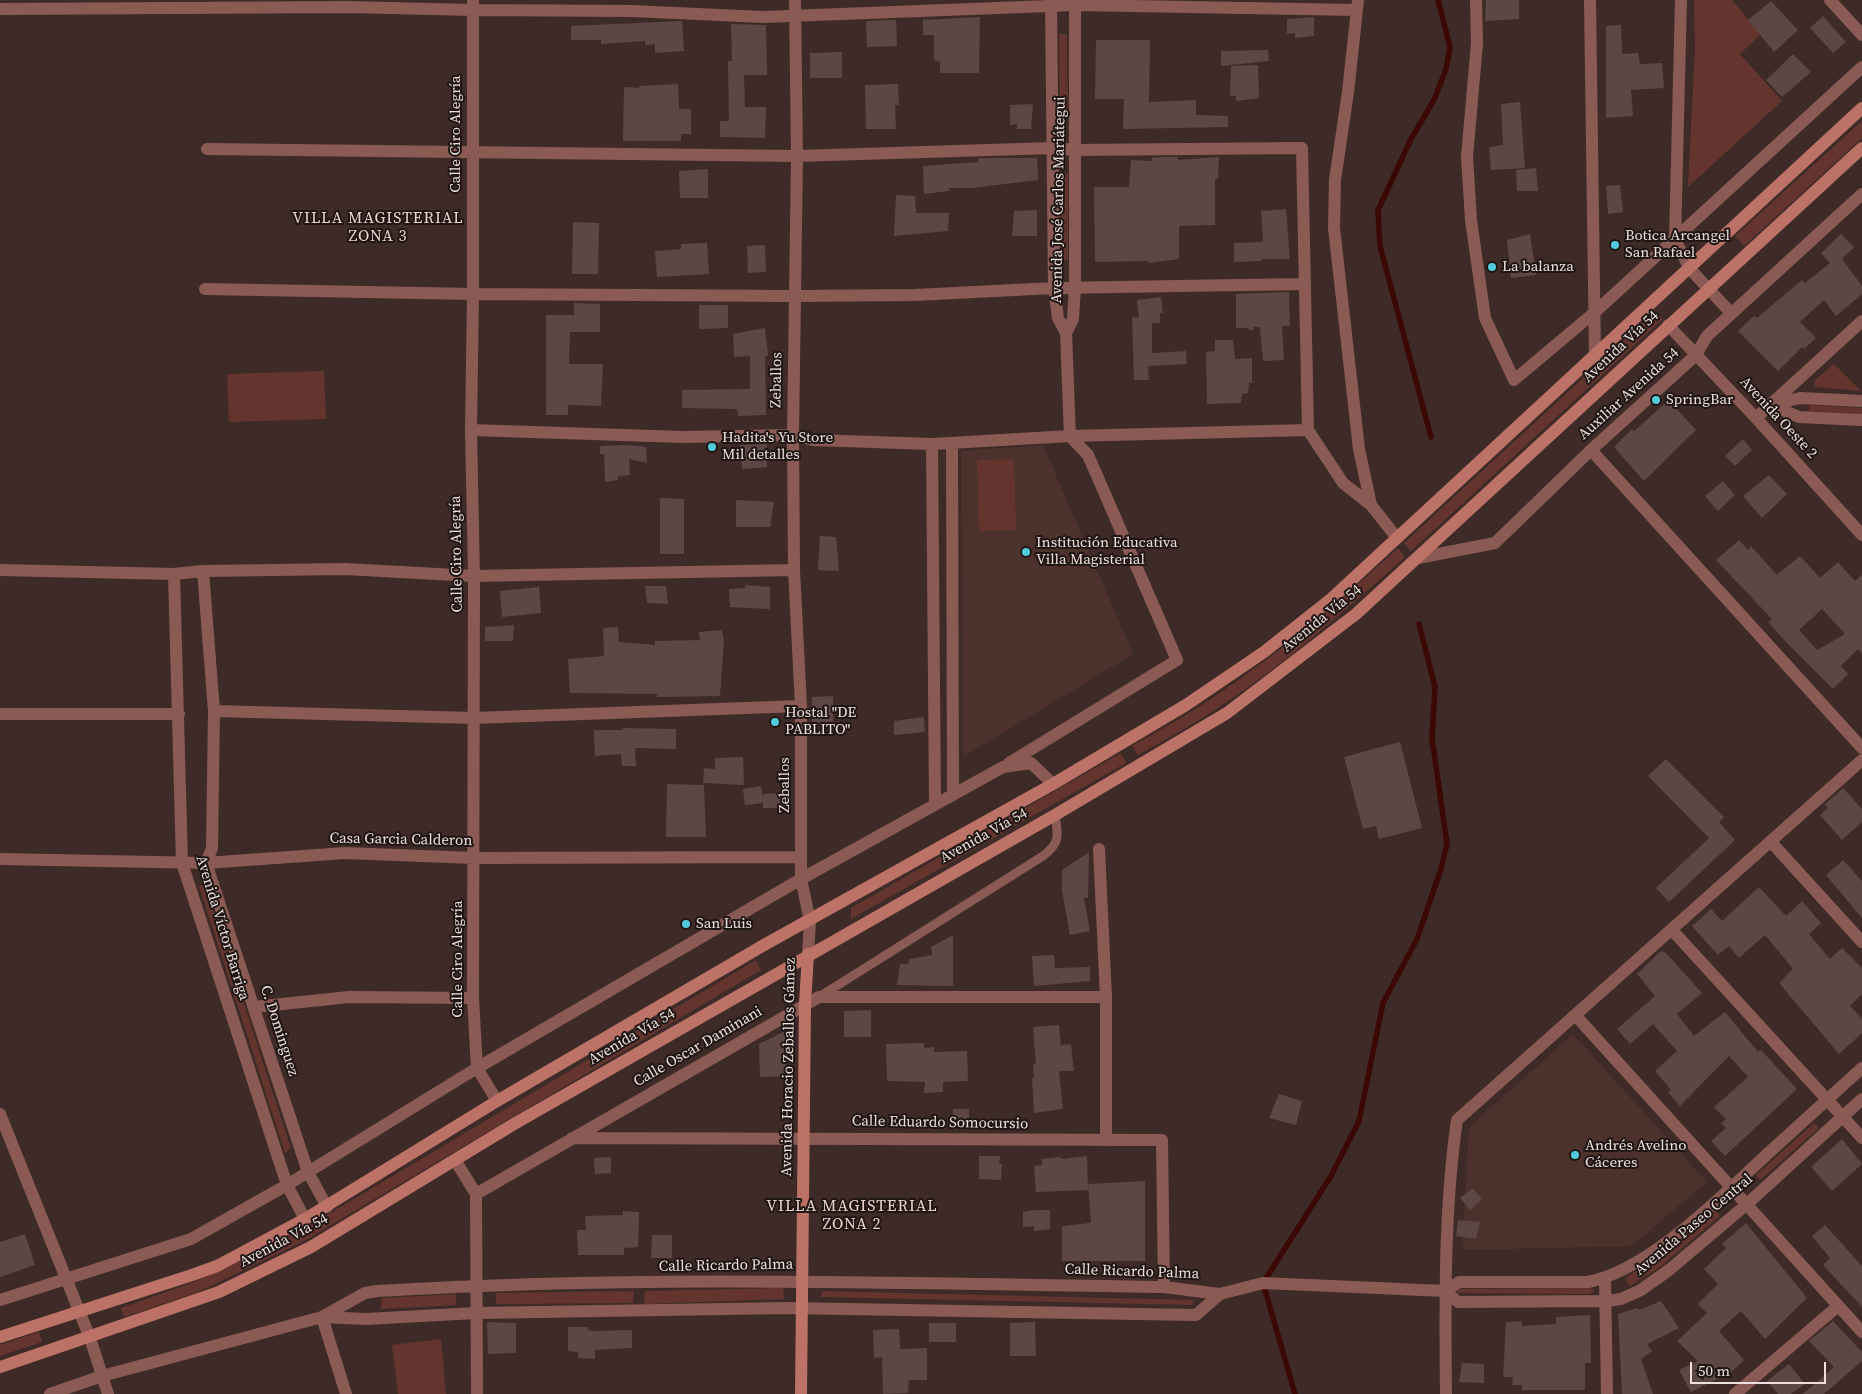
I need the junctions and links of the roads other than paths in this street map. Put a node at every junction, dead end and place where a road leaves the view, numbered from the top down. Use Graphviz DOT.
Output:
graph roads {
  1 [pos="795,0"];
  2 [pos="1476,0"];
  3 [pos="1590,0"];
  4 [pos="1681,0"];
  5 [pos="1830,0"];
  6 [pos="1075,3"];
  7 [pos="1051,4"];
  8 [pos="473,5"];
  9 [pos="1357,5"];
  10 [pos="0,9"];
  11 [pos="795,17"];
  12 [pos="1862,35"];
  13 [pos="1862,67"];
  14 [pos="1862,108"];
  15 [pos="1053,148"];
  16 [pos="1862,148"];
  17 [pos="207,149"];
  18 [pos="1076,150"];
  19 [pos="472,151"];
  20 [pos="797,156"];
  21 [pos="1862,194"];
  22 [pos="1675,240"];
  23 [pos="1690,269"];
  24 [pos="1304,284"];
  25 [pos="1054,288"];
  26 [pos="1075,288"];
  27 [pos="204,289"];
  28 [pos="1708,289"];
  29 [pos="473,294"];
  30 [pos="795,296"];
  31 [pos="1595,312"];
  32 [pos="1731,314"];
  33 [pos="1862,321"];
  34 [pos="1668,325"];
  35 [pos="1066,333"];
  36 [pos="1696,355"];
  37 [pos="1594,357"];
  38 [pos="1862,401"];
  39 [pos="1771,405"];
  40 [pos="1756,418"];
  41 [pos="1862,420"];
  42 [pos="470,430"];
  43 [pos="1308,430"];
  44 [pos="793,435"];
  45 [pos="1070,436"];
  46 [pos="952,443"];
  47 [pos="932,444"];
  48 [pos="1592,450"];
  49 [pos="1371,505"];
  50 [pos="1862,535"];
  51 [pos="1398,538"];
  52 [pos="1418,558"];
  53 [pos="0,570"];
  54 [pos="794,570"];
  55 [pos="203,571"];
  56 [pos="174,574"];
  57 [pos="474,576"];
  58 [pos="801,706"];
  59 [pos="214,711"];
  60 [pos="0,714"];
  61 [pos="179,714"];
  62 [pos="474,718"];
  63 [pos="1862,748"];
  64 [pos="1862,760"];
  65 [pos="1003,767"];
  66 [pos="1053,784"];
  67 [pos="953,794"];
  68 [pos="935,804"];
  69 [pos="1055,815"];
  70 [pos="1772,842"];
  71 [pos="1100,849"];
  72 [pos="801,857"];
  73 [pos="0,858"];
  74 [pos="474,858"];
  75 [pos="182,863"];
  76 [pos="206,863"];
  77 [pos="800,880"];
  78 [pos="810,921"];
  79 [pos="1672,930"];
  80 [pos="1862,942"];
  81 [pos="808,954"];
  82 [pos="819,997"];
  83 [pos="1106,997"];
  84 [pos="473,998"];
  85 [pos="805,1004"];
  86 [pos="254,1006"];
  87 [pos="1576,1016"];
  88 [pos="477,1068"];
  89 [pos="1862,1068"];
  90 [pos="1827,1100"];
  91 [pos="1862,1100"];
  92 [pos="498,1101"];
  93 [pos="0,1114"];
  94 [pos="1843,1117"];
  95 [pos="572,1138"];
  96 [pos="803,1138"];
  97 [pos="1862,1138"];
  98 [pos="1106,1140"];
  99 [pos="5,1143"];
  100 [pos="455,1160"];
  101 [pos="308,1172"];
  102 [pos="287,1185"];
  103 [pos="1730,1188"];
  104 [pos="476,1194"];
  105 [pos="1746,1205"];
  106 [pos="327,1207"];
  107 [pos="305,1219"];
  108 [pos="1605,1279"];
  109 [pos="67,1280"];
  110 [pos="801,1282"];
  111 [pos="476,1286"];
  112 [pos="1164,1287"];
  113 [pos="1445,1291"];
  114 [pos="1220,1294"];
  115 [pos="0,1300"];
  116 [pos="1607,1302"];
  117 [pos="1838,1306"];
  118 [pos="802,1308"];
  119 [pos="78,1310"];
  120 [pos="476,1313"];
  121 [pos="322,1317"];
  122 [pos="1862,1332"];
  123 [pos="0,1337"];
  124 [pos="90,1338"];
  125 [pos="0,1367"];
  126 [pos="102,1376"];
  127 [pos="50,1394"];
  128 [pos="108,1394"];
  129 [pos="346,1394"];
  130 [pos="478,1394"];
  131 [pos="801,1394"];
  132 [pos="1446,1394"];
  133 [pos="1607,1394"];
  134 [pos="1735,1394"];
  1 -- 11 [label="street, Zeballos"];
  2 -- 31 [label="street"];
  3 -- 31 [label="street"];
  4 -- 22 [label="street"];
  5 -- 12 [label="street"];
  6 -- 7 [label="street"];
  6 -- 9 [label="street"];
  6 -- 18 [label="street, Avenida José Carlos Mariátegui"];
  7 -- 11 [label="street"];
  7 -- 15 [label="street, Avenida José Carlos Mariátegui"];
  8 -- 10 [label="street"];
  8 -- 11 [label="street"];
  8 -- 19 [label="street, Calle Ciro Alegría"];
  9 -- 49 [label="street"];
  11 -- 20 [label="street, Zeballos"];
  13 -- 22 [label="street"];
  14 -- 23 [label="main road, Avenida Vía 54"];
  15 -- 18 [label="street"];
  15 -- 20 [label="street"];
  15 -- 25 [label="street, Avenida José Carlos Mariátegui"];
  16 -- 28 [label="main road, Avenida Vía 54"];
  17 -- 19 [label="street"];
  18 -- 24 [label="street"];
  18 -- 26 [label="street, Avenida José Carlos Mariátegui"];
  19 -- 20 [label="street"];
  19 -- 29 [label="street, Calle Ciro Alegría"];
  20 -- 30 [label="street, Zeballos"];
  21 -- 32 [label="street, Auxiliar Avenida 54"];
  22 -- 23 [label="street"];
  22 -- 31 [label="street"];
  23 -- 28 [label="street"];
  23 -- 37 [label="main road, Avenida Vía 54"];
  24 -- 26 [label="street"];
  24 -- 43 [label="street"];
  25 -- 26 [label="street"];
  25 -- 30 [label="street"];
  25 -- 35 [label="street, Avenida José Carlos Mariátegui"];
  26 -- 35 [label="street, Avenida José Carlos Mariátegui"];
  27 -- 29 [label="street"];
  28 -- 32 [label="street"];
  28 -- 34 [label="main road, Avenida Vía 54"];
  29 -- 30 [label="street"];
  29 -- 42 [label="street, Calle Ciro Alegría"];
  30 -- 44 [label="street, Zeballos"];
  31 -- 37 [label="street"];
  32 -- 36 [label="street, Auxiliar Avenida 54"];
  33 -- 39 [label="street"];
  34 -- 36 [label="street, Avenida Oeste 2"];
  34 -- 52 [label="main road, Avenida Vía 54"];
  35 -- 45 [label="street"];
  36 -- 40 [label="street, Avenida Oeste 2"];
  36 -- 48 [label="street, Auxiliar Avenida 54"];
  37 -- 51 [label="main road, Avenida Vía 54"];
  38 -- 39 [label="street"];
  39 -- 40 [label="street"];
  39 -- 41 [label="street"];
  40 -- 50 [label="street, Avenida Oeste 2"];
  42 -- 44 [label="street"];
  42 -- 57 [label="street, Calle Ciro Alegría"];
  43 -- 45 [label="street"];
  43 -- 49 [label="street"];
  44 -- 47 [label="street"];
  44 -- 54 [label="street, Zeballos"];
  45 -- 46 [label="street"];
  45 -- 65 [label="street"];
  46 -- 47 [label="street"];
  46 -- 67 [label="street"];
  47 -- 68 [label="street"];
  48 -- 52 [label="street, Auxiliar Avenida 54"];
  48 -- 63 [label="street"];
  49 -- 51 [label="street"];
  51 -- 66 [label="main road, Avenida Vía 54"];
  52 -- 69 [label="main road, Avenida Vía 54"];
  53 -- 56 [label="street"];
  54 -- 57 [label="street"];
  54 -- 58 [label="street, Zeballos"];
  55 -- 56 [label="street"];
  55 -- 57 [label="street"];
  55 -- 59 [label="street, Avenida Víctor Barriga"];
  56 -- 61 [label="street, Avenida Víctor Barriga"];
  57 -- 62 [label="street, Calle Ciro Alegría"];
  58 -- 62 [label="street"];
  58 -- 72 [label="street, Zeballos"];
  59 -- 62 [label="street"];
  59 -- 76 [label="street, Avenida Víctor Barriga"];
  60 -- 61 [label="street"];
  61 -- 75 [label="street, Avenida Víctor Barriga"];
  62 -- 74 [label="street, Calle Ciro Alegría"];
  64 -- 70 [label="street"];
  65 -- 66 [label="street"];
  65 -- 67 [label="street"];
  66 -- 78 [label="main road, Avenida Vía 54"];
  67 -- 68 [label="street"];
  68 -- 77 [label="street"];
  69 -- 81 [label="main road, Avenida Vía 54"];
  69 -- 82 [label="lane"];
  70 -- 79 [label="street"];
  70 -- 80 [label="street"];
  71 -- 83 [label="street"];
  72 -- 74 [label="street, Casa Garcia Calderon"];
  72 -- 77 [label="street, Zeballos"];
  73 -- 75 [label="street, Casa Garcia Calderon"];
  74 -- 76 [label="street, Casa Garcia Calderon"];
  74 -- 84 [label="street, Calle Ciro Alegría"];
  75 -- 76 [label="street, Casa Garcia Calderon"];
  75 -- 102 [label="street, Avenida Víctor Barriga"];
  76 -- 86 [label="street, C. Dominguez"];
  77 -- 78 [label="street, Avenida Horacio Zeballos Gámez"];
  77 -- 88 [label="street"];
  78 -- 81 [label="street, Avenida Horacio Zeballos Gámez"];
  78 -- 92 [label="main road, Avenida Vía 54"];
  79 -- 87 [label="street"];
  79 -- 90 [label="street"];
  81 -- 85 [label="main road, Avenida Horacio Zeballos Gámez"];
  81 -- 100 [label="main road, Avenida Vía 54"];
  82 -- 83 [label="street, Calle Oscar Daminani"];
  82 -- 85 [label="street, Calle Oscar Daminani"];
  83 -- 98 [label="street"];
  84 -- 86 [label="street"];
  84 -- 88 [label="street, Calle Ciro Alegría"];
  85 -- 95 [label="street, Calle Oscar Daminani"];
  85 -- 96 [label="main road, Avenida Horacio Zeballos Gámez"];
  86 -- 101 [label="street, C. Dominguez"];
  87 -- 103 [label="street"];
  87 -- 113 [label="street"];
  88 -- 92 [label="street, Calle Ciro Alegría"];
  88 -- 101 [label="street"];
  89 -- 90 [label="street, Avenida Paseo Central"];
  90 -- 94 [label="street"];
  90 -- 103 [label="street, Avenida Paseo Central"];
  91 -- 94 [label="street, Avenida Paseo Central"];
  92 -- 106 [label="main road, Avenida Vía 54"];
  93 -- 99 [label="street"];
  94 -- 97 [label="street"];
  94 -- 105 [label="street, Avenida Paseo Central"];
  95 -- 96 [label="street, Calle Eduardo Somocursio"];
  95 -- 104 [label="street, Calle Oscar Daminani"];
  96 -- 98 [label="street, Calle Eduardo Somocursio"];
  96 -- 110 [label="main road, Avenida Horacio Zeballos Gámez"];
  98 -- 112 [label="street, Calle Eduardo Somocursio"];
  99 -- 109 [label="street"];
  100 -- 104 [label="street"];
  100 -- 124 [label="main road, Avenida Vía 54"];
  101 -- 102 [label="street"];
  101 -- 106 [label="street, C. Dominguez"];
  102 -- 107 [label="street, Avenida Víctor Barriga"];
  102 -- 109 [label="street"];
  103 -- 105 [label="street"];
  103 -- 108 [label="street, Avenida Paseo Central"];
  104 -- 111 [label="street"];
  105 -- 116 [label="street, Avenida Paseo Central"];
  105 -- 117 [label="street"];
  106 -- 107 [label="main road, Avenida Vía 54"];
  107 -- 119 [label="main road, Avenida Vía 54"];
  108 -- 113 [label="street, Avenida Paseo Central"];
  108 -- 116 [label="street"];
  109 -- 115 [label="street"];
  109 -- 119 [label="street"];
  110 -- 111 [label="street, Calle Ricardo Palma"];
  110 -- 112 [label="street, Calle Ricardo Palma"];
  110 -- 118 [label="main road, Avenida Horacio Zeballos Gámez"];
  111 -- 120 [label="street"];
  111 -- 121 [label="street, Calle Ricardo Palma"];
  112 -- 114 [label="street, Calle Ricardo Palma"];
  113 -- 114 [label="street"];
  113 -- 116 [label="street, Avenida Paseo Central"];
  113 -- 132 [label="street"];
  114 -- 118 [label="street, Calle Ricardo Palma"];
  116 -- 133 [label="street"];
  117 -- 122 [label="street"];
  117 -- 134 [label="street"];
  118 -- 120 [label="street, Calle Ricardo Palma"];
  118 -- 131 [label="main road, Avenida Horacio Zeballos Gámez"];
  119 -- 123 [label="main road, Avenida Vía 54"];
  119 -- 124 [label="street"];
  120 -- 121 [label="street, Calle Ricardo Palma"];
  120 -- 130 [label="street"];
  121 -- 126 [label="street"];
  121 -- 129 [label="street"];
  124 -- 125 [label="main road, Avenida Vía 54"];
  124 -- 126 [label="street"];
  126 -- 127 [label="street"];
  126 -- 128 [label="street"];
}
